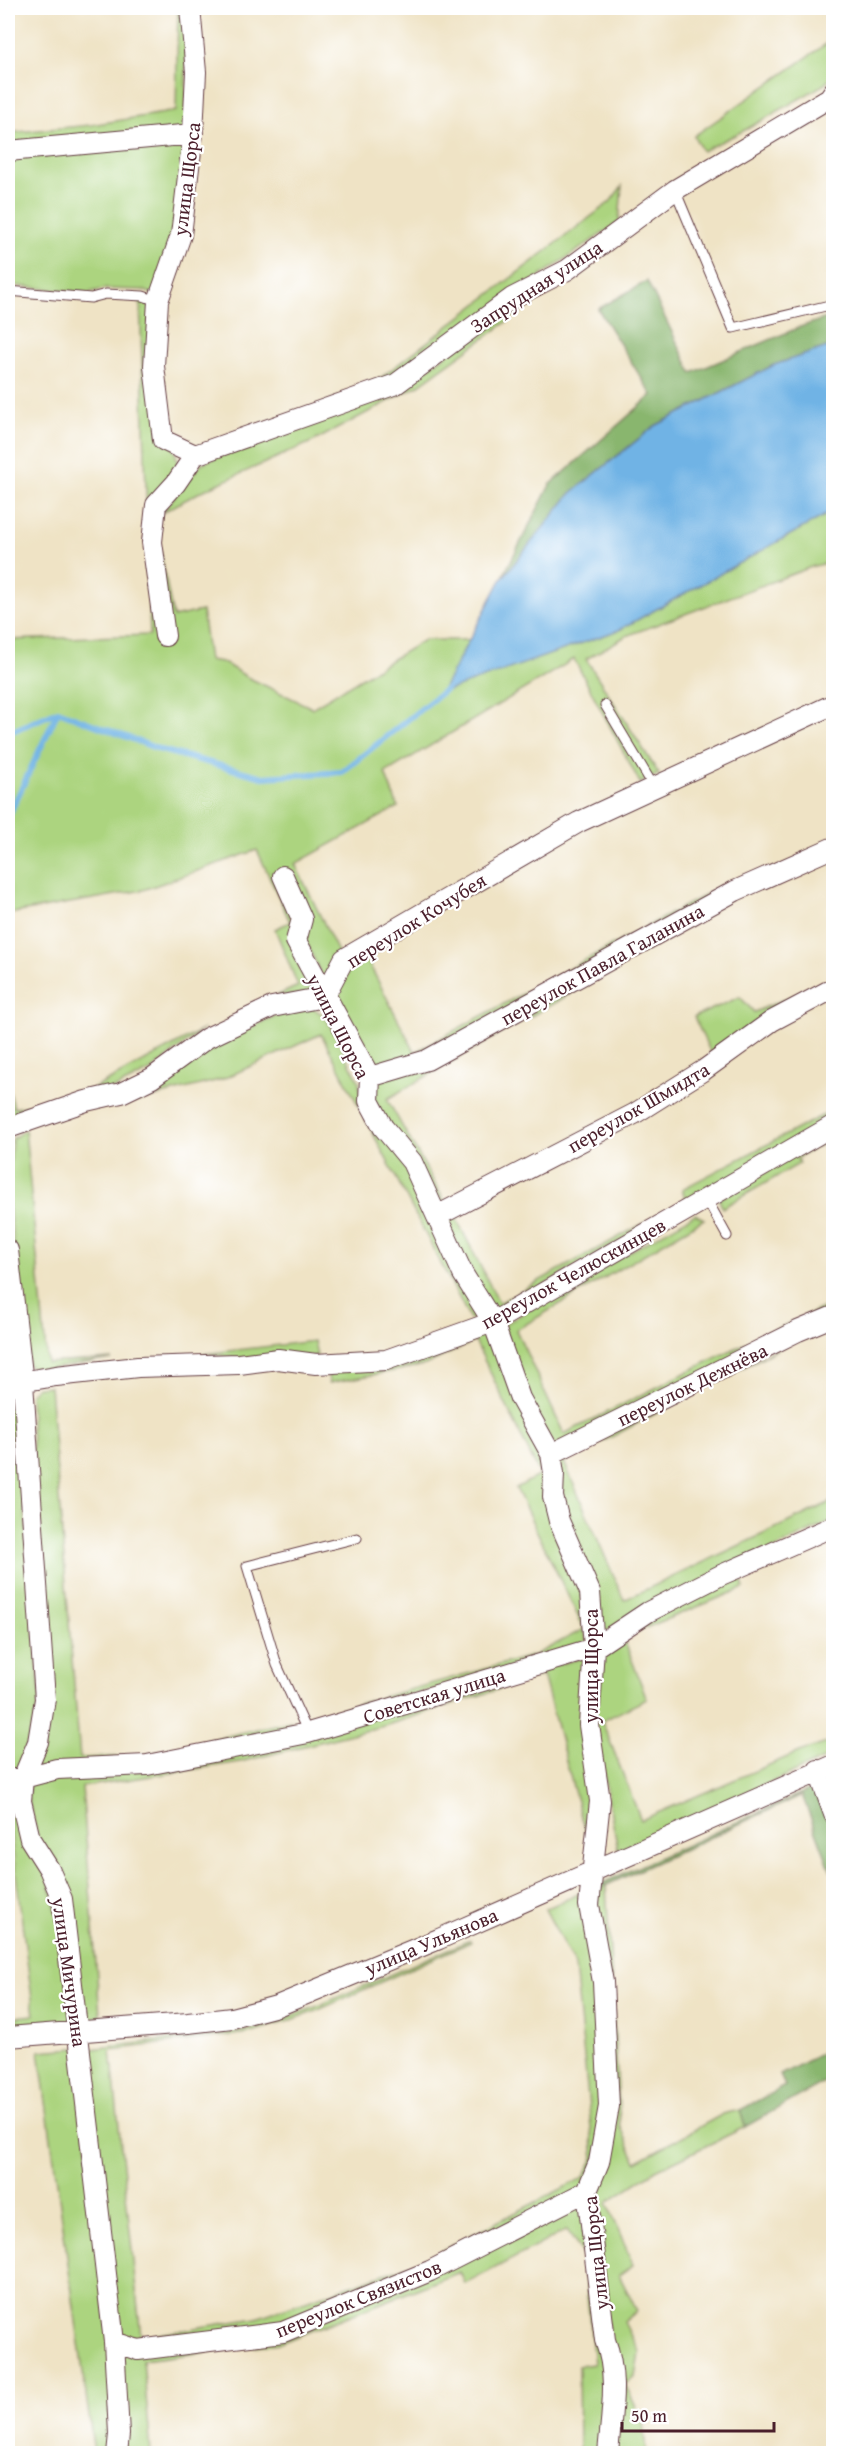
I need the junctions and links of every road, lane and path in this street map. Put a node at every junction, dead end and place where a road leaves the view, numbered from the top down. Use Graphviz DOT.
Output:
graph roads {
  1 [pos="190,8"];
  2 [pos="832,96"];
  3 [pos="193,134"];
  4 [pos="8,151"];
  5 [pos="675,190"];
  6 [pos="8,291"];
  7 [pos="158,301"];
  8 [pos="834,304"];
  9 [pos="195,455"];
  10 [pos="165,636"];
  11 [pos="834,704"];
  12 [pos="605,705"];
  13 [pos="654,787"];
  14 [pos="834,847"];
  15 [pos="283,876"];
  16 [pos="834,988"];
  17 [pos="324,997"];
  18 [pos="370,1077"];
  19 [pos="834,1125"];
  20 [pos="8,1128"];
  21 [pos="706,1198"];
  22 [pos="436,1216"];
  23 [pos="728,1236"];
  24 [pos="8,1250"];
  25 [pos="834,1316"];
  26 [pos="493,1322"];
  27 [pos="15,1384"];
  28 [pos="551,1454"];
  29 [pos="834,1526"];
  30 [pos="357,1538"];
  31 [pos="594,1648"];
  32 [pos="308,1733"];
  33 [pos="826,1767"];
  34 [pos="15,1779"];
  35 [pos="834,1815"];
  36 [pos="593,1871"];
  37 [pos="78,2031"];
  38 [pos="8,2037"];
  39 [pos="586,2191"];
  40 [pos="114,2342"];
  41 [pos="117,2454"];
  42 [pos="609,2454"];
  1 -- 3 [label="street, улица Щорса"];
  2 -- 5 [label="street, Запрудная улица"];
  3 -- 4 [label="street"];
  3 -- 7 [label="street, улица Щорса"];
  5 -- 8 [label="lane"];
  5 -- 9 [label="street, Запрудная улица"];
  6 -- 7 [label="lane"];
  7 -- 9 [label="street, улица Щорса"];
  9 -- 10 [label="street"];
  11 -- 13 [label="street, переулок Кочубея"];
  12 -- 13 [label="lane"];
  13 -- 17 [label="street, переулок Кочубея"];
  14 -- 18 [label="street, переулок Павла Галанина"];
  15 -- 17 [label="street, улица Щорса"];
  16 -- 22 [label="street, переулок Шмидта"];
  17 -- 18 [label="street, улица Щорса"];
  17 -- 20 [label="street"];
  18 -- 22 [label="street, улица Щорса"];
  19 -- 21 [label="street, переулок Челюскинцев"];
  21 -- 23 [label="lane"];
  21 -- 26 [label="street, переулок Челюскинцев"];
  22 -- 26 [label="street, улица Щорса"];
  24 -- 27 [label="street, улица Мичурина"];
  25 -- 28 [label="street, переулок Дежнёва"];
  26 -- 27 [label="street, переулок Челюскинцев"];
  26 -- 28 [label="street, улица Щорса"];
  27 -- 34 [label="street, улица Мичурина"];
  28 -- 31 [label="street, улица Щорса"];
  29 -- 31 [label="street, Советская улица"];
  30 -- 32 [label="lane"];
  31 -- 32 [label="street, Советская улица"];
  31 -- 36 [label="street, улица Щорса"];
  32 -- 34 [label="street, Советская улица"];
  33 -- 35 [label="street"];
  33 -- 36 [label="street, улица Ульянова"];
  34 -- 37 [label="street, улица Мичурина"];
  36 -- 37 [label="street, улица Ульянова"];
  36 -- 39 [label="street, улица Щорса"];
  37 -- 38 [label="street, улица Ульянова"];
  37 -- 40 [label="street, улица Мичурина"];
  39 -- 40 [label="street, переулок Связистов"];
  39 -- 42 [label="street, улица Щорса"];
  40 -- 41 [label="street, улица Мичурина"];
}
